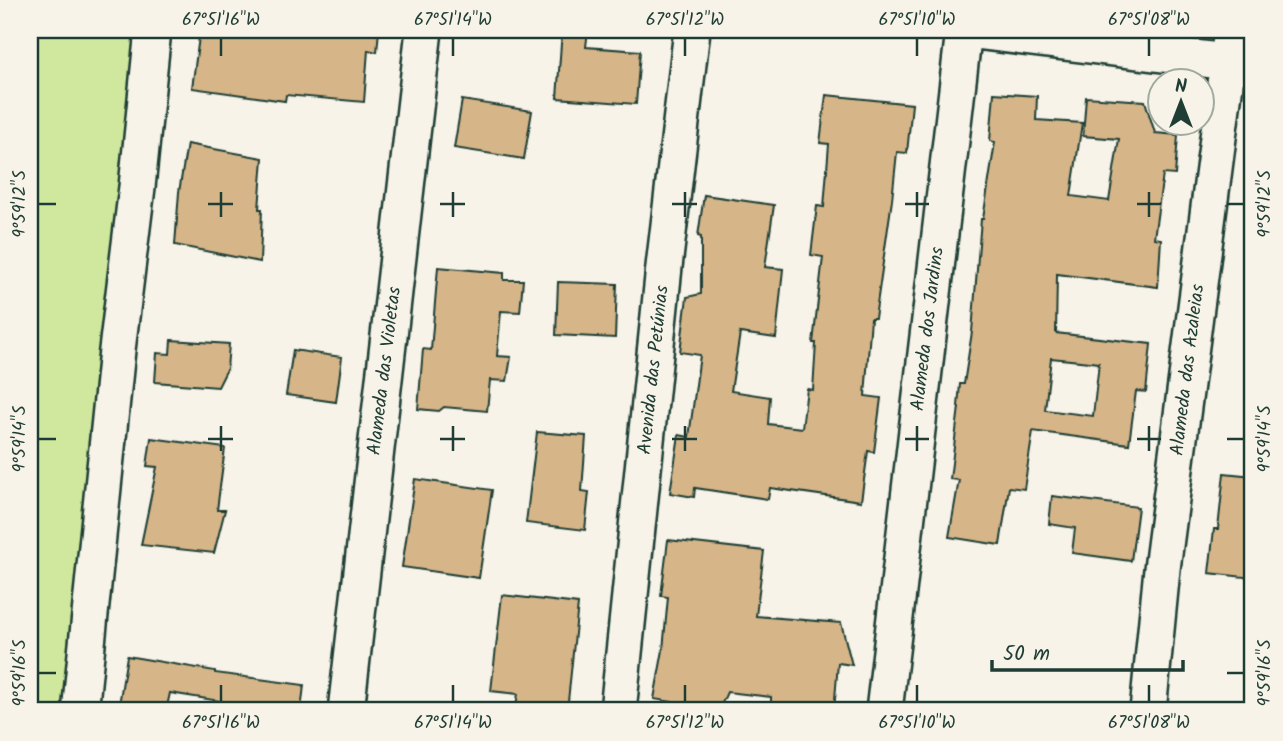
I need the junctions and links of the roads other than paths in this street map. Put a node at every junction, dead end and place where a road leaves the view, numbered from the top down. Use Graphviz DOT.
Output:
graph roads {
  1 [pos="153,30"];
  2 [pos="424,30"];
  3 [pos="692,30"];
  4 [pos="965,30"];
  5 [pos="1238,53"];
  6 [pos="83,711"];
  7 [pos="346,711"];
  8 [pos="618,711"];
  9 [pos="884,711"];
  10 [pos="1148,711"];
  1 -- 6 [label="street"];
  2 -- 7 [label="street, Alameda das Violetas"];
  3 -- 8 [label="street, Avenida das Petúnias"];
  4 -- 5 [label="street"];
  4 -- 9 [label="street, Alameda dos Jardins"];
  5 -- 10 [label="street, Alameda das Azaleias"];
}
